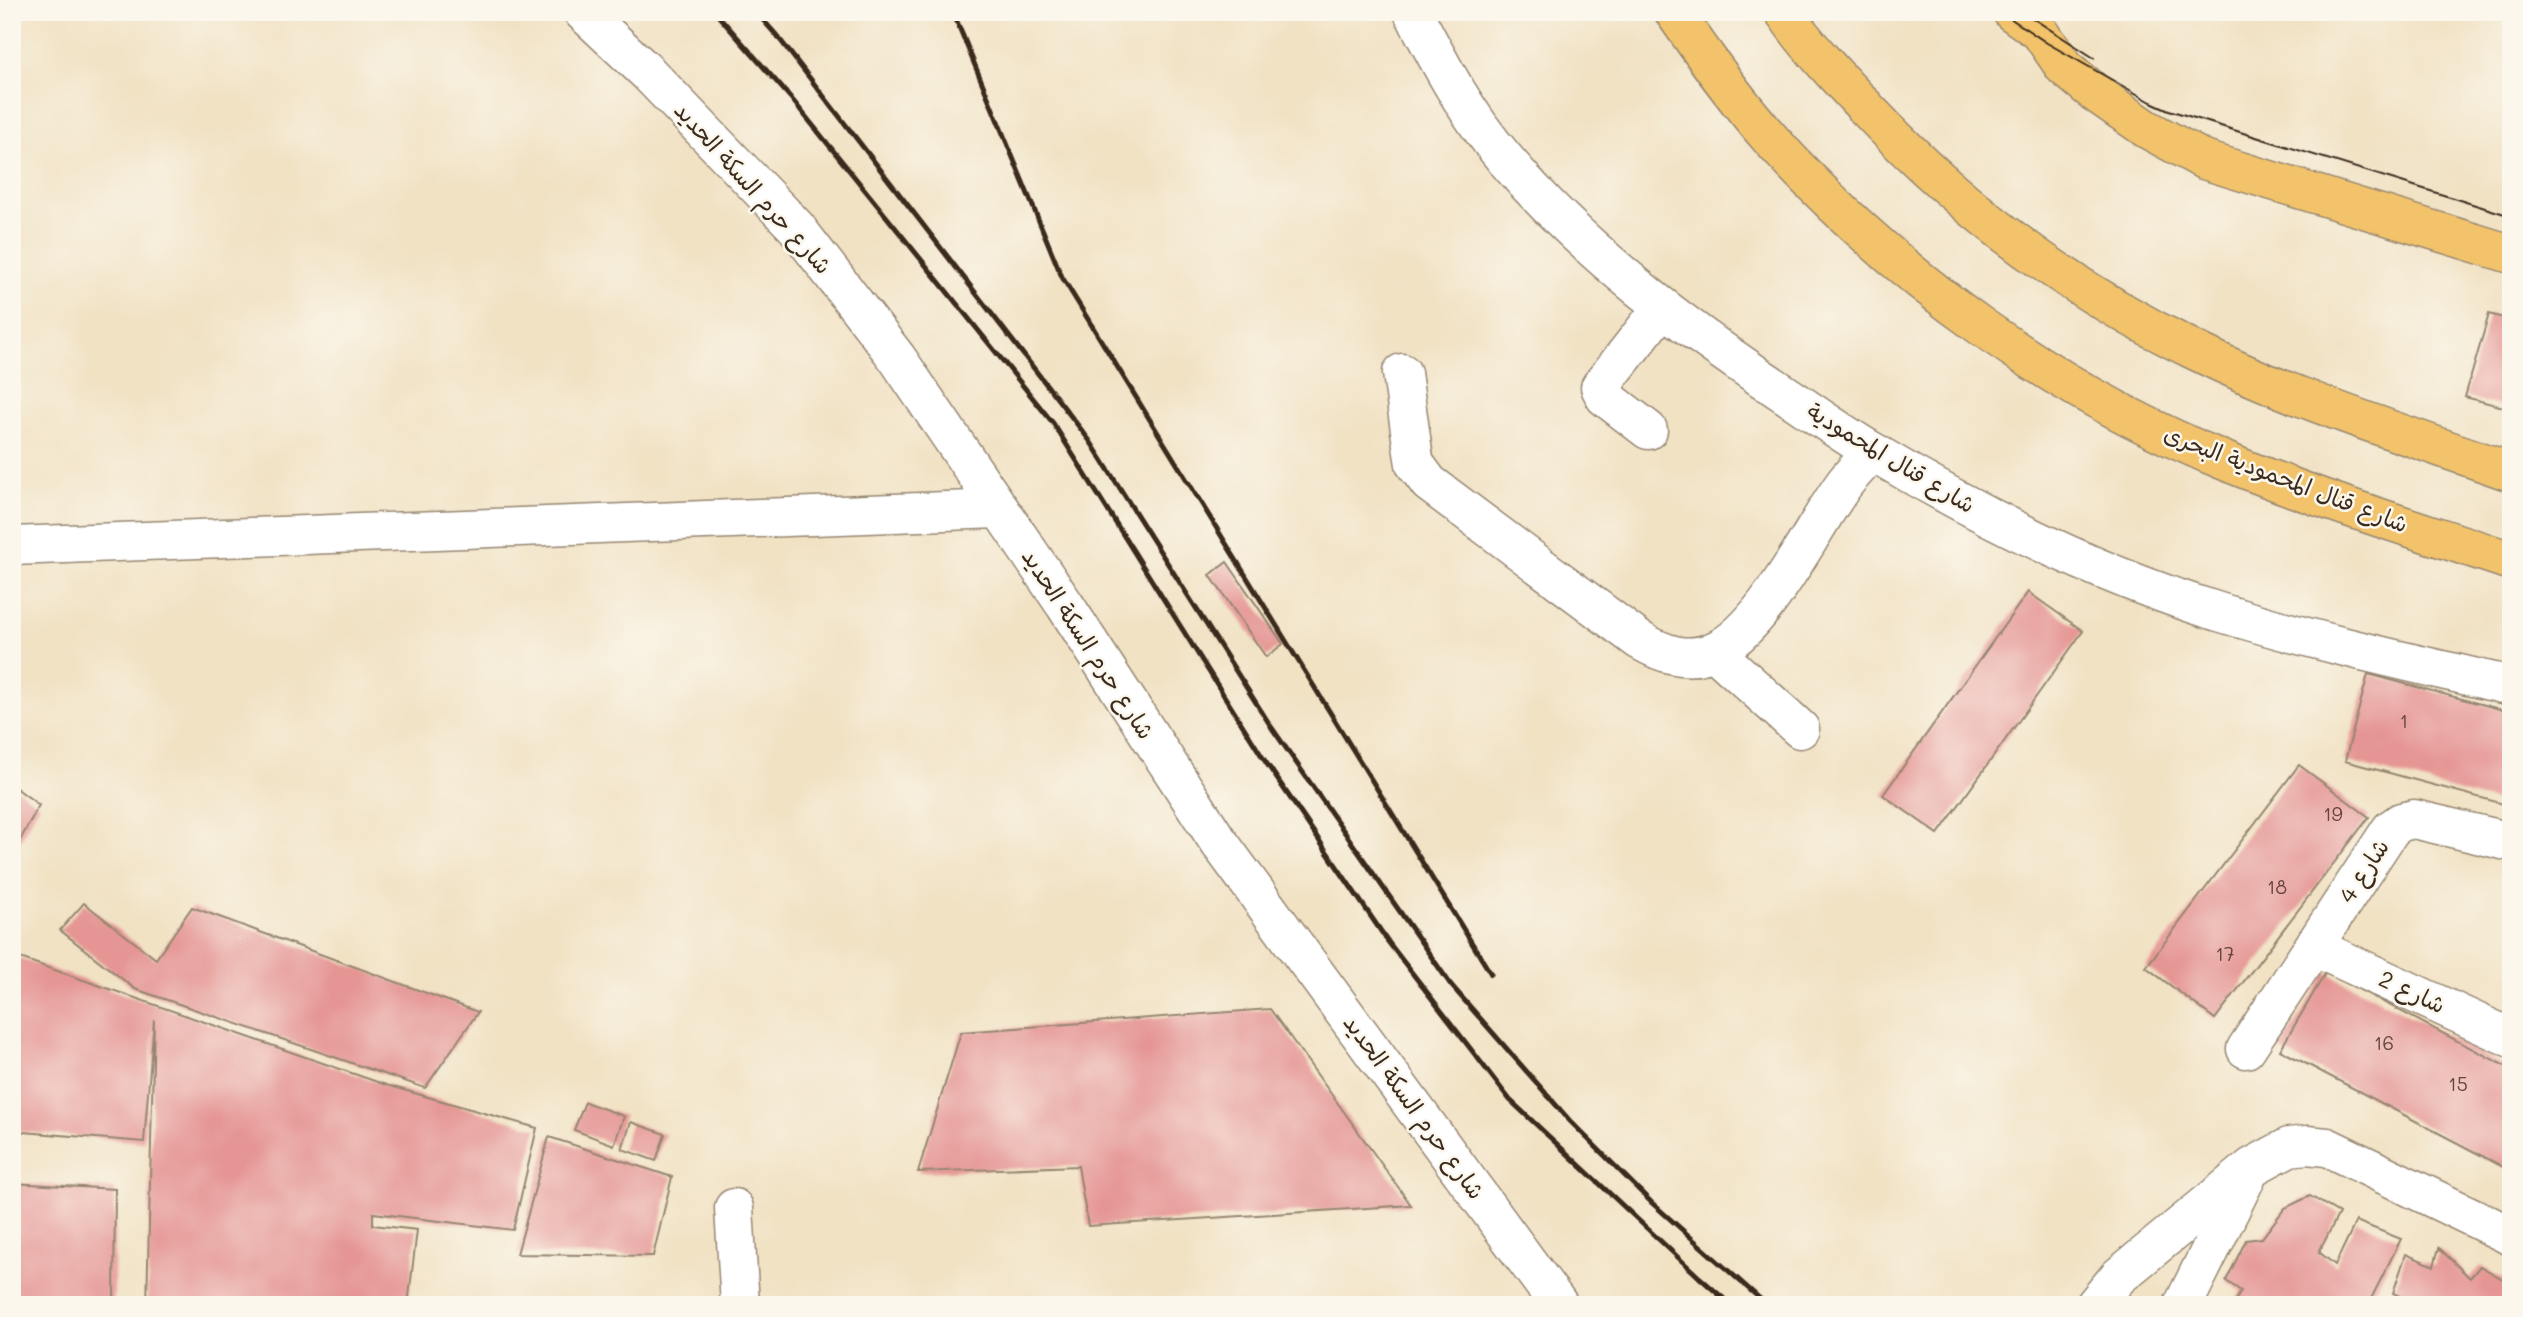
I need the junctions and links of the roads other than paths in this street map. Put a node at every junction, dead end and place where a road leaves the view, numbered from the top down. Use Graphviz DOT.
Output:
graph roads {
  1 [pos="583,12"];
  2 [pos="1413,12"];
  3 [pos="1674,12"];
  4 [pos="1784,12"];
  5 [pos="2012,12"];
  6 [pos="2511,254"];
  7 [pos="1662,308"];
  8 [pos="1402,373"];
  9 [pos="1648,430"];
  10 [pos="1872,452"];
  11 [pos="2511,472"];
  12 [pos="999,509"];
  13 [pos="12,546"];
  14 [pos="2511,561"];
  15 [pos="1714,651"];
  16 [pos="2511,686"];
  17 [pos="1800,729"];
  18 [pos="2511,842"];
  19 [pos="2314,947"];
  20 [pos="2511,1038"];
  21 [pos="2246,1049"];
  22 [pos="2252,1167"];
  23 [pos="734,1208"];
  24 [pos="2511,1236"];
  25 [pos="740,1305"];
  26 [pos="1559,1305"];
  27 [pos="2095,1305"];
  28 [pos="2183,1305"];
  1 -- 12 [label="street, شارع حرم السكة الحديد"];
  2 -- 7 [label="street, شارع قنال المحمودية"];
  3 -- 14 [label="main road, شارع قنال المحمودية البحرى"];
  4 -- 11 [label="main road"];
  5 -- 6 [label="main road"];
  7 -- 9 [label="street"];
  7 -- 10 [label="street, شارع قنال المحمودية"];
  8 -- 15 [label="street"];
  10 -- 15 [label="street"];
  10 -- 16 [label="street, شارع قنال المحمودية"];
  12 -- 13 [label="street"];
  12 -- 26 [label="street, شارع حرم السكة الحديد"];
  15 -- 17 [label="street"];
  18 -- 19 [label="street, شارع 4"];
  19 -- 20 [label="street, شارع 2"];
  19 -- 21 [label="street, شارع 4"];
  22 -- 24 [label="street"];
  22 -- 27 [label="street"];
  22 -- 28 [label="street"];
  23 -- 25 [label="street"];
}
